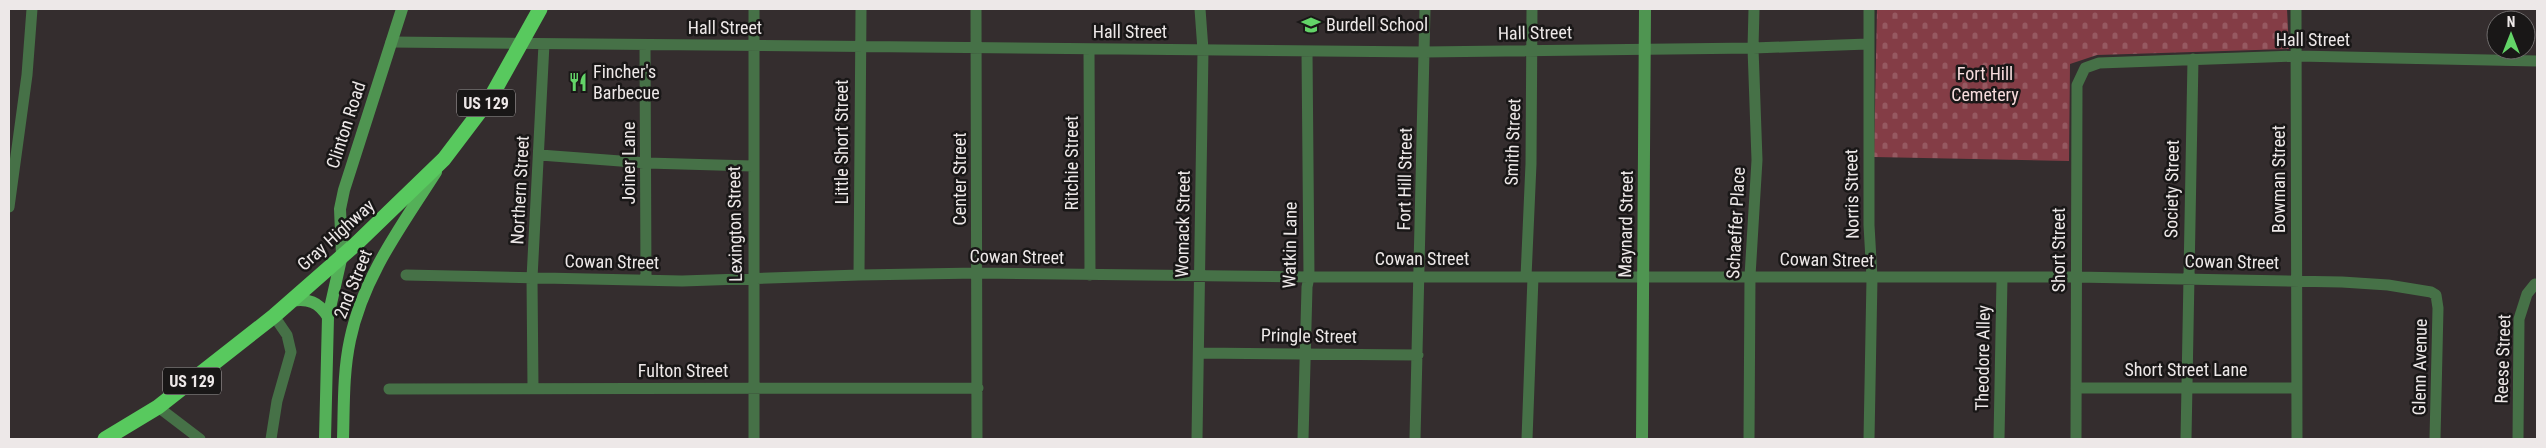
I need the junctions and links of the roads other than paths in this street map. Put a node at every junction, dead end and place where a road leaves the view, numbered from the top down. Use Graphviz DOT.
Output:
graph roads {
  1 [pos="32,9"];
  2 [pos="402,9"];
  3 [pos="540,9"];
  4 [pos="754,9"];
  5 [pos="861,9"];
  6 [pos="976,9"];
  7 [pos="1200,9"];
  8 [pos="1424,9"];
  9 [pos="1532,9"];
  10 [pos="1644,9"];
  11 [pos="1754,9"];
  12 [pos="1869,9"];
  13 [pos="2296,9"];
  14 [pos="391,42"];
  15 [pos="520,43"];
  16 [pos="544,44"];
  17 [pos="1868,44"];
  18 [pos="645,45"];
  19 [pos="753,46"];
  20 [pos="860,47"];
  21 [pos="977,48"];
  22 [pos="1753,48"];
  23 [pos="1089,50"];
  24 [pos="1203,50"];
  25 [pos="1644,50"];
  26 [pos="1307,51"];
  27 [pos="1532,51"];
  28 [pos="1424,52"];
  29 [pos="2297,56"];
  30 [pos="2192,59"];
  31 [pos="2537,61"];
  32 [pos="2088,66"];
  33 [pos="540,155"];
  34 [pos="444,159"];
  35 [pos="647,162"];
  36 [pos="752,166"];
  37 [pos="9,207"];
  38 [pos="342,255"];
  39 [pos="978,273"];
  40 [pos="859,274"];
  41 [pos="406,276"];
  42 [pos="1090,276"];
  43 [pos="1200,276"];
  44 [pos="1643,276"];
  45 [pos="1750,276"];
  46 [pos="1309,277"];
  47 [pos="1420,277"];
  48 [pos="1529,277"];
  49 [pos="2076,277"];
  50 [pos="532,278"];
  51 [pos="754,278"];
  52 [pos="1872,278"];
  53 [pos="2002,278"];
  54 [pos="2188,279"];
  55 [pos="646,280"];
  56 [pos="2296,281"];
  57 [pos="2535,284"];
  58 [pos="2436,295"];
  59 [pos="291,301"];
  60 [pos="274,316"];
  61 [pos="328,317"];
  62 [pos="1199,353"];
  63 [pos="1304,354"];
  64 [pos="1418,355"];
  65 [pos="533,388"];
  66 [pos="754,388"];
  67 [pos="978,388"];
  68 [pos="2076,388"];
  69 [pos="2185,388"];
  70 [pos="2296,388"];
  71 [pos="389,389"];
  72 [pos="158,406"];
  73 [pos="105,439"];
  74 [pos="200,439"];
  75 [pos="270,439"];
  76 [pos="325,439"];
  77 [pos="343,439"];
  78 [pos="754,439"];
  79 [pos="977,439"];
  80 [pos="1197,439"];
  81 [pos="1303,439"];
  82 [pos="1415,439"];
  83 [pos="1528,439"];
  84 [pos="1642,439"];
  85 [pos="1749,439"];
  86 [pos="1869,439"];
  87 [pos="1999,439"];
  88 [pos="2076,439"];
  89 [pos="2186,439"];
  90 [pos="2297,439"];
  91 [pos="2435,439"];
  92 [pos="2518,439"];
  1 -- 37 [label="street"];
  2 -- 14 [label="street, Clinton Road"];
  3 -- 15 [label="highway, Gray Highway / US 129"];
  4 -- 19 [label="street, Lexington Street"];
  5 -- 20 [label="street, Little Short Street"];
  6 -- 21 [label="street, Center Street"];
  7 -- 24 [label="street, Womack Street"];
  8 -- 28 [label="street, Fort Hill Street"];
  9 -- 27 [label="street, Smith Street"];
  10 -- 25 [label="street, Maynard Street"];
  11 -- 22 [label="street, Schaeffer Place"];
  12 -- 17 [label="street, Norris Street"];
  13 -- 29 [label="street, Bowman Street"];
  14 -- 15 [label="street, Hall Street"];
  14 -- 38 [label="street, Clinton Road"];
  15 -- 16 [label="street, Hall Street"];
  15 -- 34 [label="highway, Gray Highway / US 129"];
  16 -- 18 [label="street, Hall Street"];
  16 -- 33 [label="street, Northern Street"];
  17 -- 22 [label="street, Hall Street"];
  17 -- 52 [label="street, Norris Street"];
  18 -- 19 [label="street, Hall Street"];
  18 -- 35 [label="street, Joiner Lane"];
  19 -- 20 [label="street, Hall Street"];
  19 -- 36 [label="street, Lexington Street"];
  20 -- 21 [label="street, Hall Street"];
  20 -- 40 [label="street, Little Short Street"];
  21 -- 23 [label="street, Hall Street"];
  21 -- 39 [label="street, Center Street"];
  22 -- 25 [label="street, Hall Street"];
  22 -- 45 [label="street, Schaeffer Place"];
  23 -- 24 [label="street, Hall Street"];
  23 -- 42 [label="street, Ritchie Street"];
  24 -- 26 [label="street, Hall Street"];
  24 -- 43 [label="street, Womack Street"];
  25 -- 27 [label="street, Hall Street"];
  25 -- 44 [label="street, Maynard Street"];
  26 -- 28 [label="street, Hall Street"];
  26 -- 46 [label="street, Watkin Lane"];
  27 -- 28 [label="street, Hall Street"];
  27 -- 48 [label="street, Smith Street"];
  28 -- 47 [label="street, Fort Hill Street"];
  29 -- 30 [label="street, Hall Street"];
  29 -- 31 [label="street, Hall Street"];
  29 -- 56 [label="street, Bowman Street"];
  30 -- 32 [label="street, Hall Street"];
  30 -- 54 [label="street, Society Street"];
  32 -- 49 [label="street, Short Street"];
  33 -- 35 [label="street"];
  33 -- 50 [label="street, Northern Street"];
  34 -- 38 [label="highway, Gray Highway / US 129"];
  34 -- 77 [label="main road, 2nd Street"];
  35 -- 36 [label="street"];
  35 -- 55 [label="street, Joiner Lane"];
  36 -- 51 [label="street, Lexington Street"];
  38 -- 59 [label="highway, Gray Highway / US 129"];
  38 -- 61 [label="main road, 2nd Street"];
  39 -- 40 [label="street, Cowan Street"];
  39 -- 42 [label="street, Cowan Street"];
  39 -- 67 [label="street, Center Street"];
  40 -- 51 [label="street, Cowan Street"];
  41 -- 50 [label="street, Cowan Street"];
  42 -- 43 [label="street, Cowan Street"];
  43 -- 46 [label="street, Cowan Street"];
  43 -- 62 [label="street, Womack Street"];
  44 -- 45 [label="street, Cowan Street"];
  44 -- 48 [label="street, Cowan Street"];
  44 -- 84 [label="street, Maynard Street"];
  45 -- 52 [label="street, Cowan Street"];
  45 -- 85 [label="street, Schaeffer Place"];
  46 -- 47 [label="street, Cowan Street"];
  46 -- 63 [label="street, Watkin Lane"];
  47 -- 48 [label="street, Cowan Street"];
  47 -- 64 [label="street, Fort Hill Street"];
  48 -- 83 [label="street, Smith Street"];
  49 -- 53 [label="street, Cowan Street"];
  49 -- 54 [label="street, Cowan Street"];
  49 -- 68 [label="street, Short Street"];
  50 -- 55 [label="street, Cowan Street"];
  50 -- 65 [label="street, Northern Street"];
  51 -- 55 [label="street, Cowan Street"];
  51 -- 66 [label="street, Lexington Street"];
  52 -- 53 [label="street, Cowan Street"];
  52 -- 86 [label="street, Norris Street"];
  53 -- 87 [label="street, Theodore Alley"];
  54 -- 56 [label="street, Cowan Street"];
  54 -- 69 [label="street, Society Street"];
  56 -- 58 [label="street, Cowan Street"];
  56 -- 70 [label="street, Bowman Street"];
  57 -- 92 [label="street, Reese Street"];
  58 -- 91 [label="street, Glenn Avenue"];
  59 -- 60 [label="highway, Gray Highway / US 129"];
  59 -- 61 [label="main road"];
  60 -- 72 [label="highway, Gray Highway / US 129"];
  60 -- 75 [label="street"];
  61 -- 76 [label="main road, 2nd Street"];
  62 -- 63 [label="street, Pringle Street"];
  62 -- 80 [label="street, Womack Street"];
  63 -- 64 [label="street, Pringle Street"];
  63 -- 81 [label="street, Watkin Lane"];
  64 -- 82 [label="street, Fort Hill Street"];
  65 -- 66 [label="street, Fulton Street"];
  65 -- 71 [label="street, Fulton Street"];
  66 -- 67 [label="street, Fulton Street"];
  66 -- 78 [label="street, Lexington Street"];
  67 -- 79 [label="street, Center Street"];
  68 -- 69 [label="street, Short Street Lane"];
  68 -- 88 [label="street, Short Street"];
  69 -- 70 [label="street, Short Street Lane"];
  69 -- 89 [label="street, Society Street"];
  70 -- 90 [label="street, Bowman Street"];
  72 -- 73 [label="highway, Gray Highway / US 129"];
  72 -- 74 [label="street"];
}
